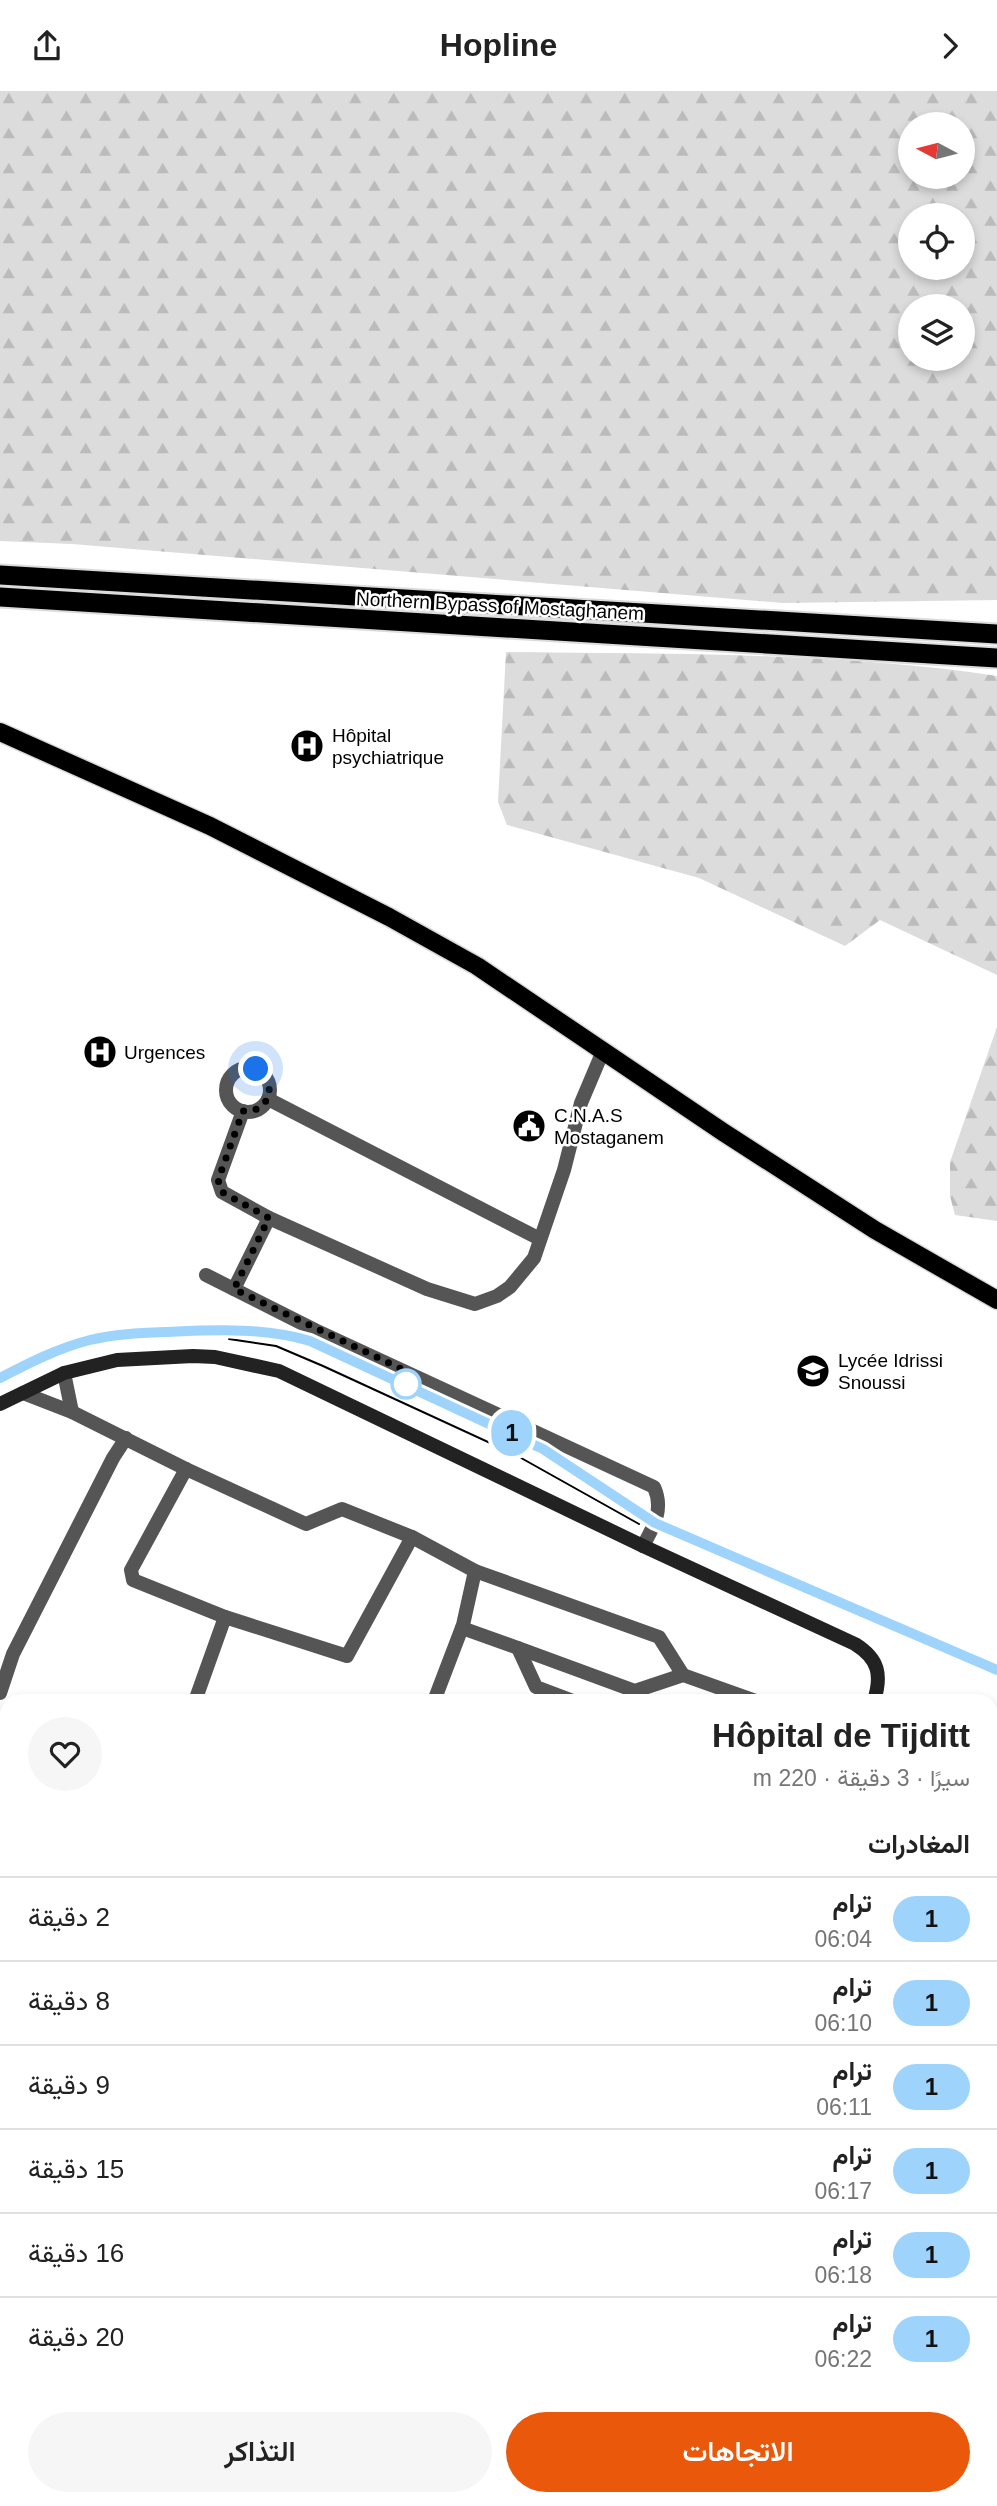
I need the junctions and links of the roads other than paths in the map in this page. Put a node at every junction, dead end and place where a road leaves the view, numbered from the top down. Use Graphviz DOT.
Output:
graph roads {
  1 [pos="0,575"];
  2 [pos="0,597"];
  3 [pos="997,634"];
  4 [pos="997,658"];
  5 [pos="0,732"];
  6 [pos="603,1051"];
  7 [pos="268,1099"];
  8 [pos="243,1111"];
  9 [pos="269,1218"];
  10 [pos="540,1239"];
  11 [pos="206,1275"];
  12 [pos="234,1289"];
  13 [pos="997,1300"];
  14 [pos="64,1373"];
  15 [pos="23,1394"];
  16 [pos="0,1403"];
  17 [pos="72,1412"];
  18 [pos="126,1439"];
  19 [pos="186,1469"];
  20 [pos="412,1537"];
  21 [pos="642,1546"];
  22 [pos="475,1571"];
  23 [pos="225,1617"];
  24 [pos="462,1628"];
  25 [pos="518,1648"];
  26 [pos="683,1675"];
  27 [pos="0,1693"];
  28 [pos="198,1694"];
  29 [pos="437,1694"];
  30 [pos="554,1694"];
  31 [pos="736,1694"];
  32 [pos="876,1694"];
  1 -- 3 [label="highway, Northern Bypass of Mostaghanem"];
  2 -- 4 [label="highway, Northern Bypass of Mostaghanem"];
  5 -- 6 [label="main road"];
  6 -- 10 [label="street"];
  6 -- 13 [label="main road"];
  7 -- 8 [label="street"];
  7 -- 8 [label="street"];
  7 -- 10 [label="street"];
  8 -- 9 [label="street"];
  9 -- 10 [label="street"];
  9 -- 12 [label="street"];
  11 -- 12 [label="street"];
  12 -- 21 [label="street"];
  14 -- 15 [label="main road"];
  14 -- 17 [label="street"];
  14 -- 21 [label="main road"];
  15 -- 16 [label="main road"];
  15 -- 17 [label="street"];
  17 -- 18 [label="street"];
  18 -- 19 [label="street"];
  18 -- 27 [label="street"];
  19 -- 20 [label="street"];
  19 -- 23 [label="street"];
  20 -- 22 [label="street"];
  20 -- 23 [label="street"];
  21 -- 32 [label="main road"];
  22 -- 24 [label="street"];
  22 -- 26 [label="street"];
  23 -- 28 [label="street"];
  24 -- 25 [label="street"];
  24 -- 29 [label="street"];
  25 -- 26 [label="street"];
  25 -- 30 [label="street"];
  26 -- 31 [label="street"];
}
